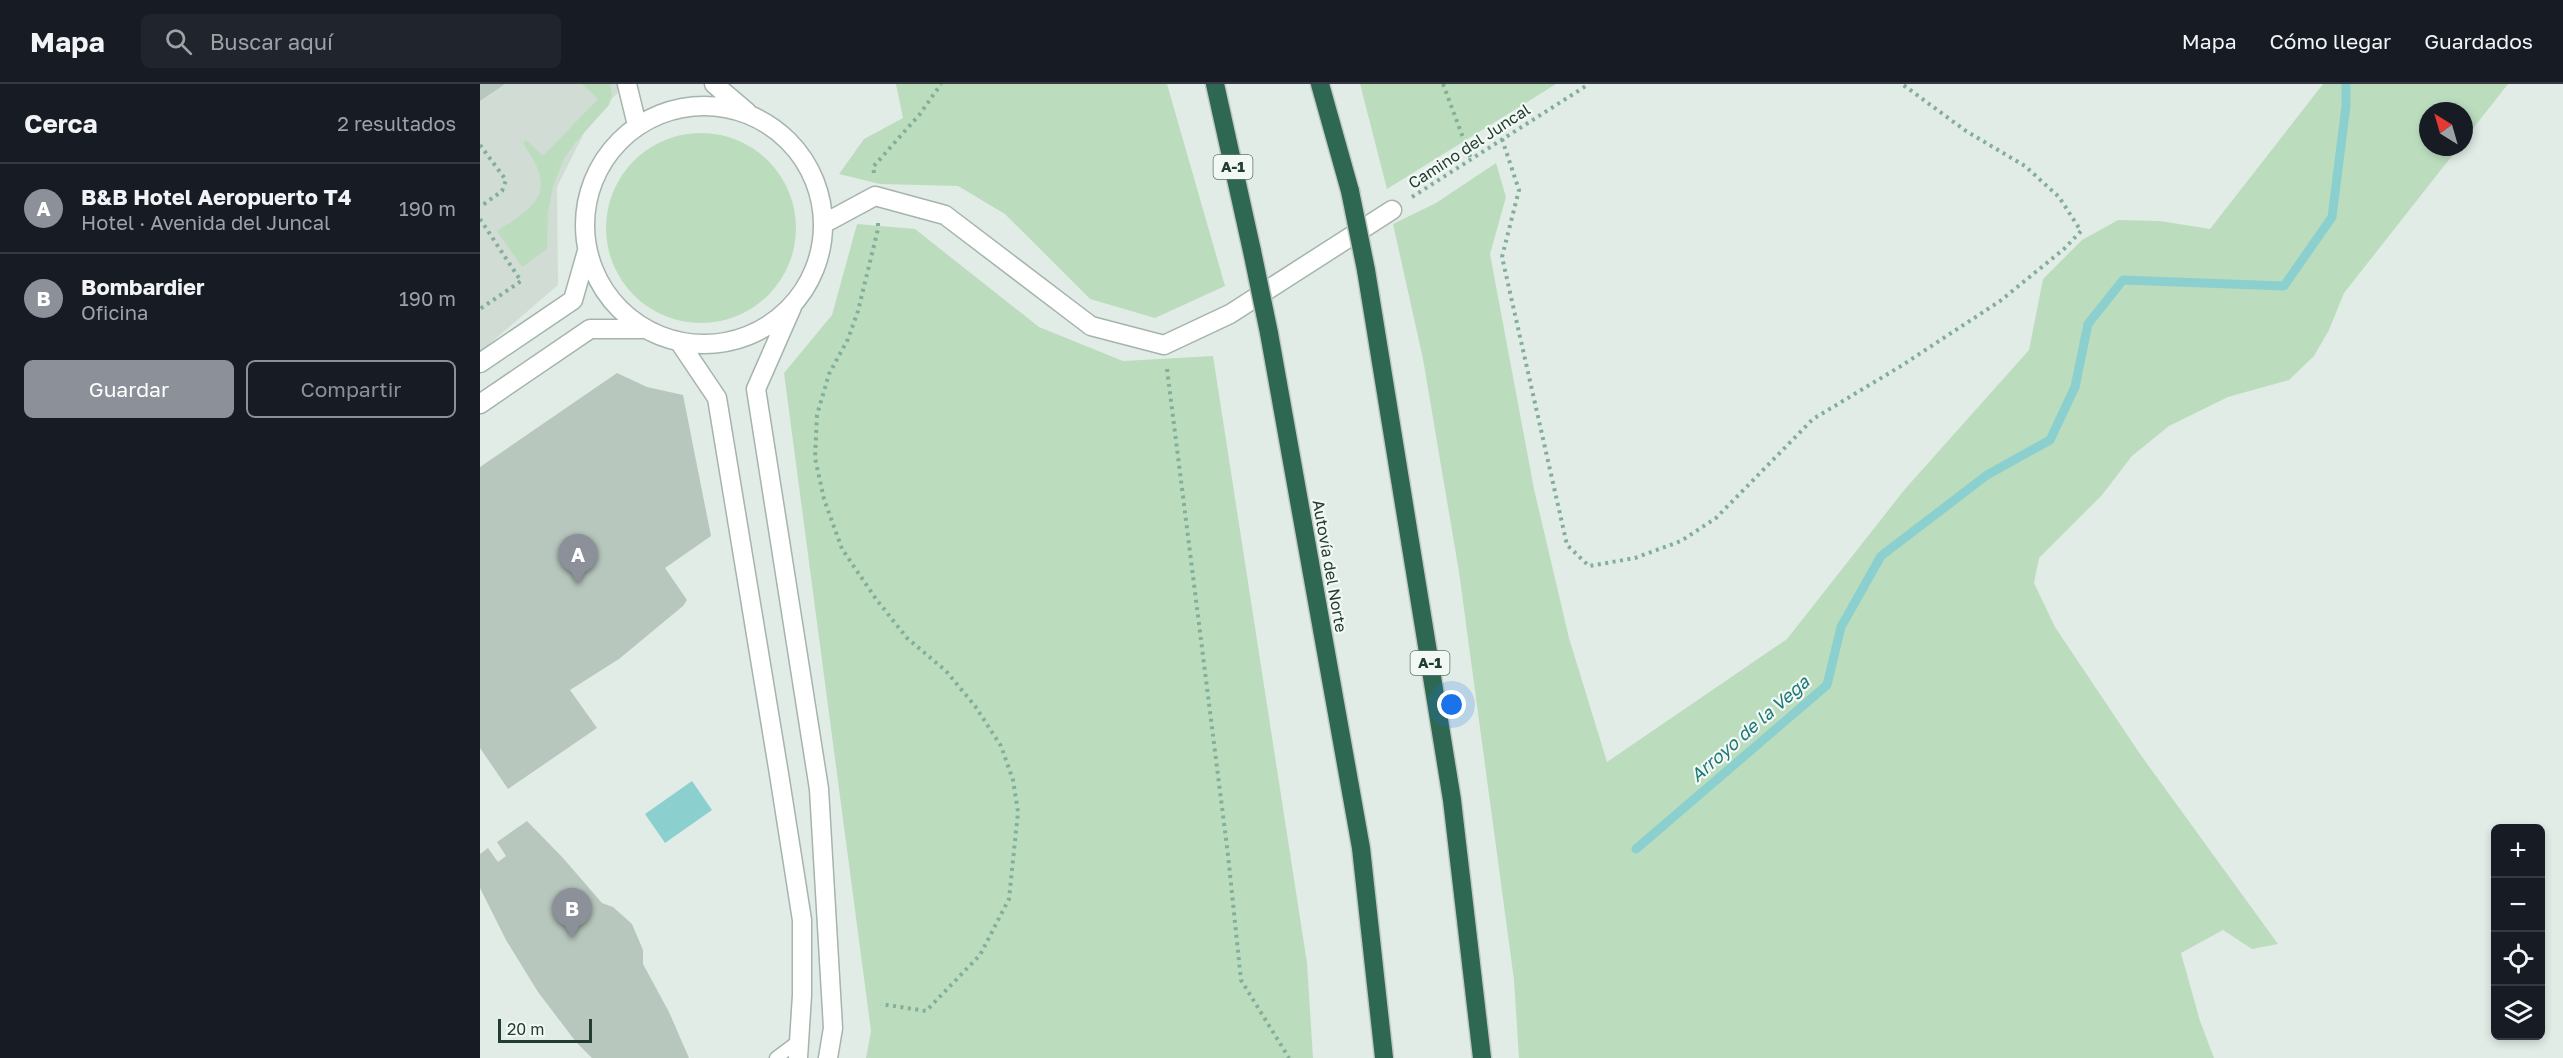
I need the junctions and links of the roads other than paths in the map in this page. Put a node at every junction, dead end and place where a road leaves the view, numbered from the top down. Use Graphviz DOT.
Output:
graph roads {
  1 [pos="627,84"];
  2 [pos="714,84"];
  3 [pos="1215,84"];
  4 [pos="1320,84"];
  5 [pos="748,113"];
  6 [pos="637,125"];
  7 [pos="1392,210"];
  8 [pos="825,223"];
  9 [pos="586,252"];
  10 [pos="792,307"];
  11 [pos="642,329"];
  12 [pos="680,343"];
  13 [pos="480,363"];
  14 [pos="480,404"];
  15 [pos="799,1049"];
  16 [pos="776,1058"];
  17 [pos="828,1058"];
  18 [pos="1384,1058"];
  19 [pos="1482,1058"];
  1 -- 6 [label="street"];
  2 -- 5 [label="street"];
  3 -- 18 [label="highway, Autovía del Norte / A-1, bridge"];
  4 -- 19 [label="highway, A-1, bridge"];
  5 -- 6 [label="street"];
  5 -- 8 [label="street"];
  6 -- 9 [label="street"];
  7 -- 8 [label="street"];
  8 -- 10 [label="street"];
  9 -- 11 [label="street"];
  9 -- 13 [label="street"];
  10 -- 12 [label="street"];
  10 -- 17 [label="street"];
  11 -- 12 [label="street"];
  11 -- 14 [label="street"];
  12 -- 15 [label="street"];
  15 -- 16 [label="lane"];
}
